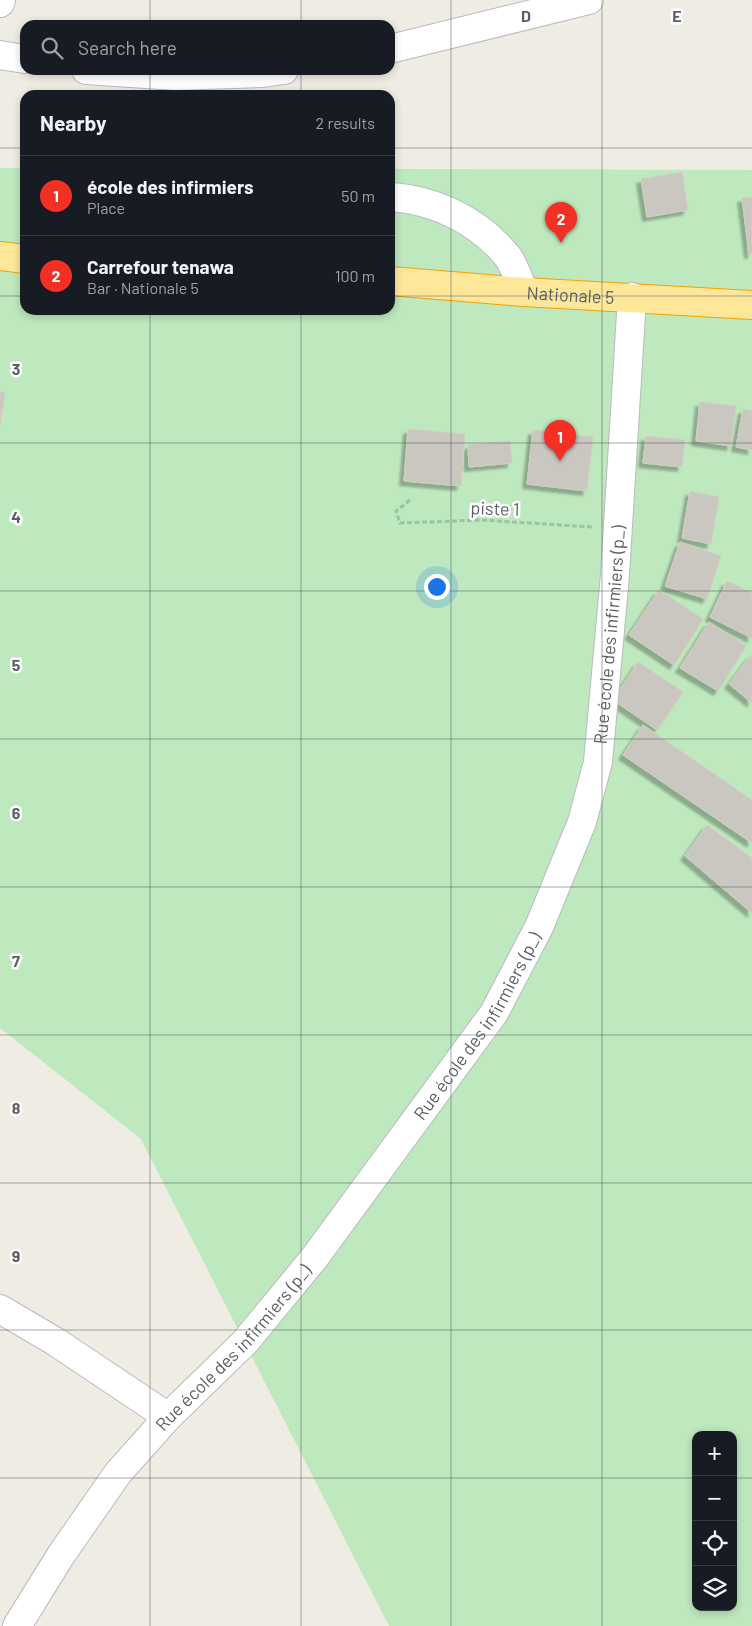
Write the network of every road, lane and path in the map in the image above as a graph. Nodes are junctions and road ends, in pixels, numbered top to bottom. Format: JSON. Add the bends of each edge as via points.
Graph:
{"nodes":[{"id":1,"x":589,"y":0,"type":"edge"},
{"id":2,"x":395,"y":48,"type":"edge"},
{"id":3,"x":0,"y":55,"type":"edge"},
{"id":4,"x":20,"y":58,"type":"edge"},
{"id":5,"x":161,"y":75,"type":"edge"},
{"id":6,"x":270,"y":79,"type":"edge"},
{"id":7,"x":395,"y":197,"type":"edge"},
{"id":8,"x":0,"y":256,"type":"edge"},
{"id":9,"x":20,"y":258,"type":"edge"},
{"id":10,"x":395,"y":281,"type":"edge"},
{"id":11,"x":524,"y":292,"type":"junction"},
{"id":12,"x":632,"y":297,"type":"junction"},
{"id":13,"x":752,"y":304,"type":"edge"},
{"id":14,"x":410,"y":500,"type":"dead end"},
{"id":15,"x":618,"y":529,"type":"junction"},
{"id":16,"x":0,"y":1309,"type":"edge"},
{"id":17,"x":168,"y":1417,"type":"junction"},
{"id":18,"x":17,"y":1626,"type":"edge"}],
"edges":[{"from":1,"to":2,"type":"street"},
{"from":3,"to":4,"type":"street"},
{"from":5,"to":6,"type":"street"},
{"from":7,"to":11,"type":"street","via":[[449,210],[485,234],[509,258]]},
{"from":8,"to":9,"type":"highway"},
{"from":10,"to":11,"type":"highway","name":"Nationale 5"},
{"from":11,"to":12,"type":"highway","name":"Nationale 5"},
{"from":12,"to":13,"type":"highway","name":"Nationale 5"},
{"from":12,"to":15,"type":"street","name":"Rue école des infirmiers (p_)"},
{"from":14,"to":15,"type":"path","name":"piste 1","via":[[396,511],[400,523],[481,520]]},
{"from":15,"to":17,"type":"street","name":"Rue école des infirmiers (p_)","via":[[598,762],[584,815],[539,927],[494,1013],[315,1257],[245,1342]]},
{"from":16,"to":17,"type":"street","via":[[56,1342]]},
{"from":17,"to":18,"type":"street","name":"Rue école des infirmiers (p_)","via":[[118,1473],[60,1555]]}]}
